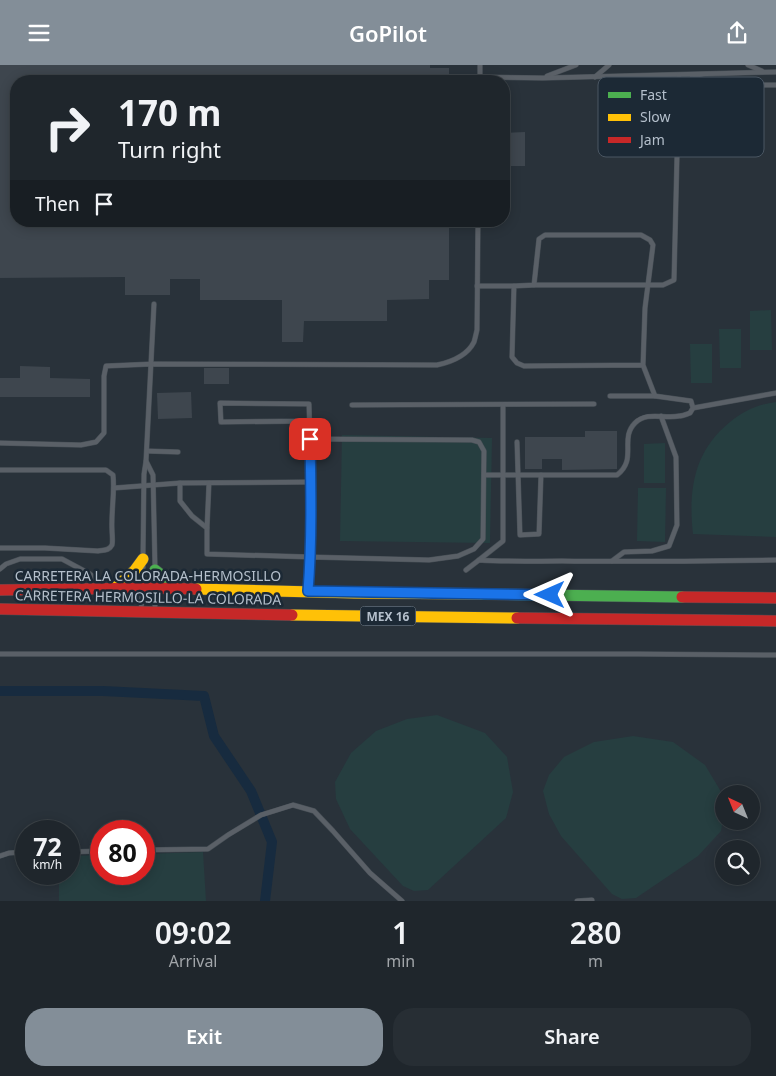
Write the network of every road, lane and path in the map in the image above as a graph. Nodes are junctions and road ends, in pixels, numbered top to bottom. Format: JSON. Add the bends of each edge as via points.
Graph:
{"nodes":[{"id":1,"x":576,"y":65,"type":"edge"},
{"id":2,"x":609,"y":65,"type":"edge"},
{"id":3,"x":748,"y":65,"type":"edge"},
{"id":4,"x":765,"y":72,"type":"junction"},
{"id":5,"x":776,"y":72,"type":"edge"},
{"id":6,"x":678,"y":75,"type":"joint"},
{"id":7,"x":688,"y":75,"type":"junction"},
{"id":8,"x":595,"y":77,"type":"junction"},
{"id":9,"x":695,"y":77,"type":"edge"},
{"id":10,"x":543,"y":78,"type":"junction"},
{"id":11,"x":510,"y":79,"type":"edge"},
{"id":12,"x":676,"y":157,"type":"edge"},
{"id":13,"x":478,"y":227,"type":"edge"},
{"id":14,"x":534,"y":285,"type":"junction"},
{"id":15,"x":647,"y":285,"type":"junction"},
{"id":16,"x":477,"y":286,"type":"junction"},
{"id":17,"x":514,"y":286,"type":"junction"},
{"id":18,"x":154,"y":304,"type":"dead end"},
{"id":19,"x":152,"y":364,"type":"junction"},
{"id":20,"x":643,"y":365,"type":"junction"},
{"id":21,"x":776,"y":393,"type":"edge"},
{"id":22,"x":610,"y":396,"type":"dead end"},
{"id":23,"x":655,"y":397,"type":"junction"},
{"id":24,"x":594,"y":404,"type":"dead end"},
{"id":25,"x":352,"y":405,"type":"dead end"},
{"id":26,"x":503,"y":405,"type":"junction"},
{"id":27,"x":693,"y":408,"type":"junction"},
{"id":28,"x":660,"y":416,"type":"junction"},
{"id":29,"x":309,"y":421,"type":"junction"},
{"id":30,"x":310,"y":439,"type":"junction"},
{"id":31,"x":517,"y":442,"type":"dead end"},
{"id":32,"x":0,"y":443,"type":"edge"},
{"id":33,"x":147,"y":451,"type":"junction"},
{"id":34,"x":178,"y":452,"type":"dead end"},
{"id":35,"x":146,"y":461,"type":"junction"},
{"id":36,"x":0,"y":470,"type":"edge"},
{"id":37,"x":484,"y":475,"type":"junction"},
{"id":38,"x":504,"y":475,"type":"junction"},
{"id":39,"x":519,"y":475,"type":"junction"},
{"id":40,"x":541,"y":475,"type":"junction"},
{"id":41,"x":311,"y":482,"type":"junction"},
{"id":42,"x":180,"y":483,"type":"junction"},
{"id":43,"x":209,"y":483,"type":"junction"},
{"id":44,"x":154,"y":485,"type":"junction"},
{"id":45,"x":144,"y":486,"type":"junction"},
{"id":46,"x":114,"y":488,"type":"junction"},
{"id":47,"x":207,"y":528,"type":"junction"},
{"id":48,"x":0,"y":548,"type":"edge"},
{"id":49,"x":310,"y":557,"type":"junction"},
{"id":50,"x":143,"y":559,"type":"junction"},
{"id":51,"x":479,"y":560,"type":"junction"},
{"id":52,"x":776,"y":560,"type":"edge"},
{"id":53,"x":611,"y":562,"type":"junction"},
{"id":54,"x":0,"y":569,"type":"edge"},
{"id":55,"x":155,"y":570,"type":"junction"},
{"id":56,"x":466,"y":571,"type":"dead end"},
{"id":57,"x":111,"y":588,"type":"junction"},
{"id":58,"x":143,"y":588,"type":"junction"},
{"id":59,"x":156,"y":588,"type":"junction"},
{"id":60,"x":178,"y":589,"type":"junction"},
{"id":61,"x":0,"y":590,"type":"edge"},
{"id":62,"x":308,"y":591,"type":"junction"},
{"id":63,"x":776,"y":597,"type":"edge"},
{"id":64,"x":0,"y":609,"type":"edge"},
{"id":65,"x":141,"y":612,"type":"junction"},
{"id":66,"x":155,"y":613,"type":"junction"},
{"id":67,"x":776,"y":621,"type":"edge"},
{"id":68,"x":0,"y":654,"type":"edge"},
{"id":69,"x":776,"y":655,"type":"edge"},
{"id":70,"x":155,"y":850,"type":"edge"},
{"id":71,"x":15,"y":853,"type":"edge"},
{"id":72,"x":0,"y":856,"type":"edge"},
{"id":73,"x":402,"y":901,"type":"edge"},
{"id":74,"x":577,"y":901,"type":"edge"},
{"id":75,"x":592,"y":901,"type":"edge"}],
"edges":[{"from":1,"to":10,"type":"lane"},
{"from":2,"to":8,"type":"lane"},
{"from":3,"to":4,"type":"lane"},
{"from":4,"to":5,"type":"lane"},
{"from":4,"to":7,"type":"lane"},
{"from":6,"to":7,"type":"lane"},
{"from":6,"to":8,"type":"lane"},
{"from":7,"to":9,"type":"lane"},
{"from":8,"to":10,"type":"lane"},
{"from":10,"to":11,"type":"lane"},
{"from":12,"to":15,"type":"lane","via":[[674,280],[663,285]]},
{"from":13,"to":16,"type":"lane"},
{"from":14,"to":15,"type":"lane"},
{"from":14,"to":15,"type":"lane","via":[[539,239],[545,235],[640,235],[650,239],[653,245]]},
{"from":14,"to":17,"type":"lane"},
{"from":15,"to":20,"type":"lane"},
{"from":16,"to":17,"type":"lane"},
{"from":16,"to":19,"type":"lane","via":[[477,330],[473,343],[468,351],[447,363]]},
{"from":17,"to":20,"type":"lane","via":[[512,357],[517,363],[524,366]]},
{"from":18,"to":19,"type":"lane"},
{"from":19,"to":32,"type":"lane","via":[[106,367],[104,433],[96,443]]},
{"from":19,"to":33,"type":"lane"},
{"from":20,"to":23,"type":"lane"},
{"from":21,"to":27,"type":"lane"},
{"from":22,"to":23,"type":"lane"},
{"from":23,"to":27,"type":"lane","via":[[691,401]]},
{"from":24,"to":26,"type":"lane"},
{"from":25,"to":26,"type":"lane"},
{"from":26,"to":38,"type":"lane"},
{"from":27,"to":28,"type":"lane","via":[[690,413],[679,417]]},
{"from":28,"to":40,"type":"lane","via":[[647,416],[631,427],[628,432],[628,459],[617,475]]},
{"from":28,"to":53,"type":"lane","via":[[676,457],[677,525],[669,546],[652,551],[624,552]]},
{"from":29,"to":29,"type":"lane","via":[[309,404],[220,403],[221,422]]},
{"from":29,"to":30,"type":"lane"},
{"from":30,"to":37,"type":"lane","via":[[472,440],[479,442],[484,451]]},
{"from":30,"to":41,"type":"lane"},
{"from":31,"to":39,"type":"lane"},
{"from":33,"to":34,"type":"lane"},
{"from":33,"to":35,"type":"lane"},
{"from":35,"to":44,"type":"lane","via":[[154,475]]},
{"from":35,"to":45,"type":"lane"},
{"from":36,"to":46,"type":"lane","via":[[106,470],[113,475]]},
{"from":37,"to":38,"type":"lane"},
{"from":37,"to":49,"type":"lane","via":[[484,539],[474,549],[458,556],[429,560]]},
{"from":38,"to":39,"type":"lane"},
{"from":38,"to":51,"type":"lane","via":[[503,541]]},
{"from":39,"to":40,"type":"lane"},
{"from":39,"to":40,"type":"lane","via":[[520,535],[539,534]]},
{"from":41,"to":43,"type":"lane"},
{"from":41,"to":49,"type":"lane"},
{"from":42,"to":43,"type":"lane"},
{"from":42,"to":44,"type":"lane"},
{"from":42,"to":47,"type":"lane","via":[[180,501]]},
{"from":43,"to":47,"type":"lane"},
{"from":44,"to":45,"type":"lane"},
{"from":44,"to":55,"type":"lane"},
{"from":45,"to":46,"type":"lane"},
{"from":45,"to":50,"type":"lane"},
{"from":46,"to":48,"type":"lane","via":[[112,544],[109,548],[98,551]]},
{"from":47,"to":49,"type":"lane","via":[[207,554]]},
{"from":49,"to":62,"type":"lane"},
{"from":50,"to":57,"type":"highway","via":[[135,570]]},
{"from":50,"to":58,"type":"lane"},
{"from":51,"to":53,"type":"lane"},
{"from":51,"to":56,"type":"lane"},
{"from":52,"to":53,"type":"lane"},
{"from":54,"to":57,"type":"lane","via":[[20,559],[62,559]]},
{"from":55,"to":59,"type":"lane"},
{"from":55,"to":60,"type":"highway"},
{"from":57,"to":58,"type":"highway","name":"CARRETERA LA COLORADA-HERMOSILLO","number":"MEX 16"},
{"from":57,"to":61,"type":"highway","name":"CARRETERA LA COLORADA-HERMOSILLO","number":"MEX 16"},
{"from":58,"to":59,"type":"highway","name":"CARRETERA LA COLORADA-HERMOSILLO","number":"MEX 16"},
{"from":58,"to":65,"type":"lane"},
{"from":59,"to":60,"type":"highway","name":"CARRETERA LA COLORADA-HERMOSILLO","number":"MEX 16"},
{"from":59,"to":66,"type":"lane"},
{"from":60,"to":62,"type":"highway","name":"CARRETERA LA COLORADA-HERMOSILLO","number":"MEX 16"},
{"from":62,"to":63,"type":"highway","name":"CARRETERA LA COLORADA-HERMOSILLO","number":"MEX 16"},
{"from":64,"to":65,"type":"highway","name":"CARRETERA HERMOSILLO-LA COLORADA","number":"MEX 16"},
{"from":65,"to":66,"type":"highway","name":"CARRETERA HERMOSILLO-LA COLORADA","number":"MEX 16"},
{"from":66,"to":67,"type":"highway","name":"CARRETERA HERMOSILLO-LA COLORADA","number":"MEX 16"},
{"from":68,"to":69,"type":"lane"},
{"from":70,"to":73,"type":"lane","via":[[208,849],[261,815],[293,805],[314,811],[370,873]]},
{"from":71,"to":72,"type":"lane"},
{"from":74,"to":75,"type":"lane"}]}
